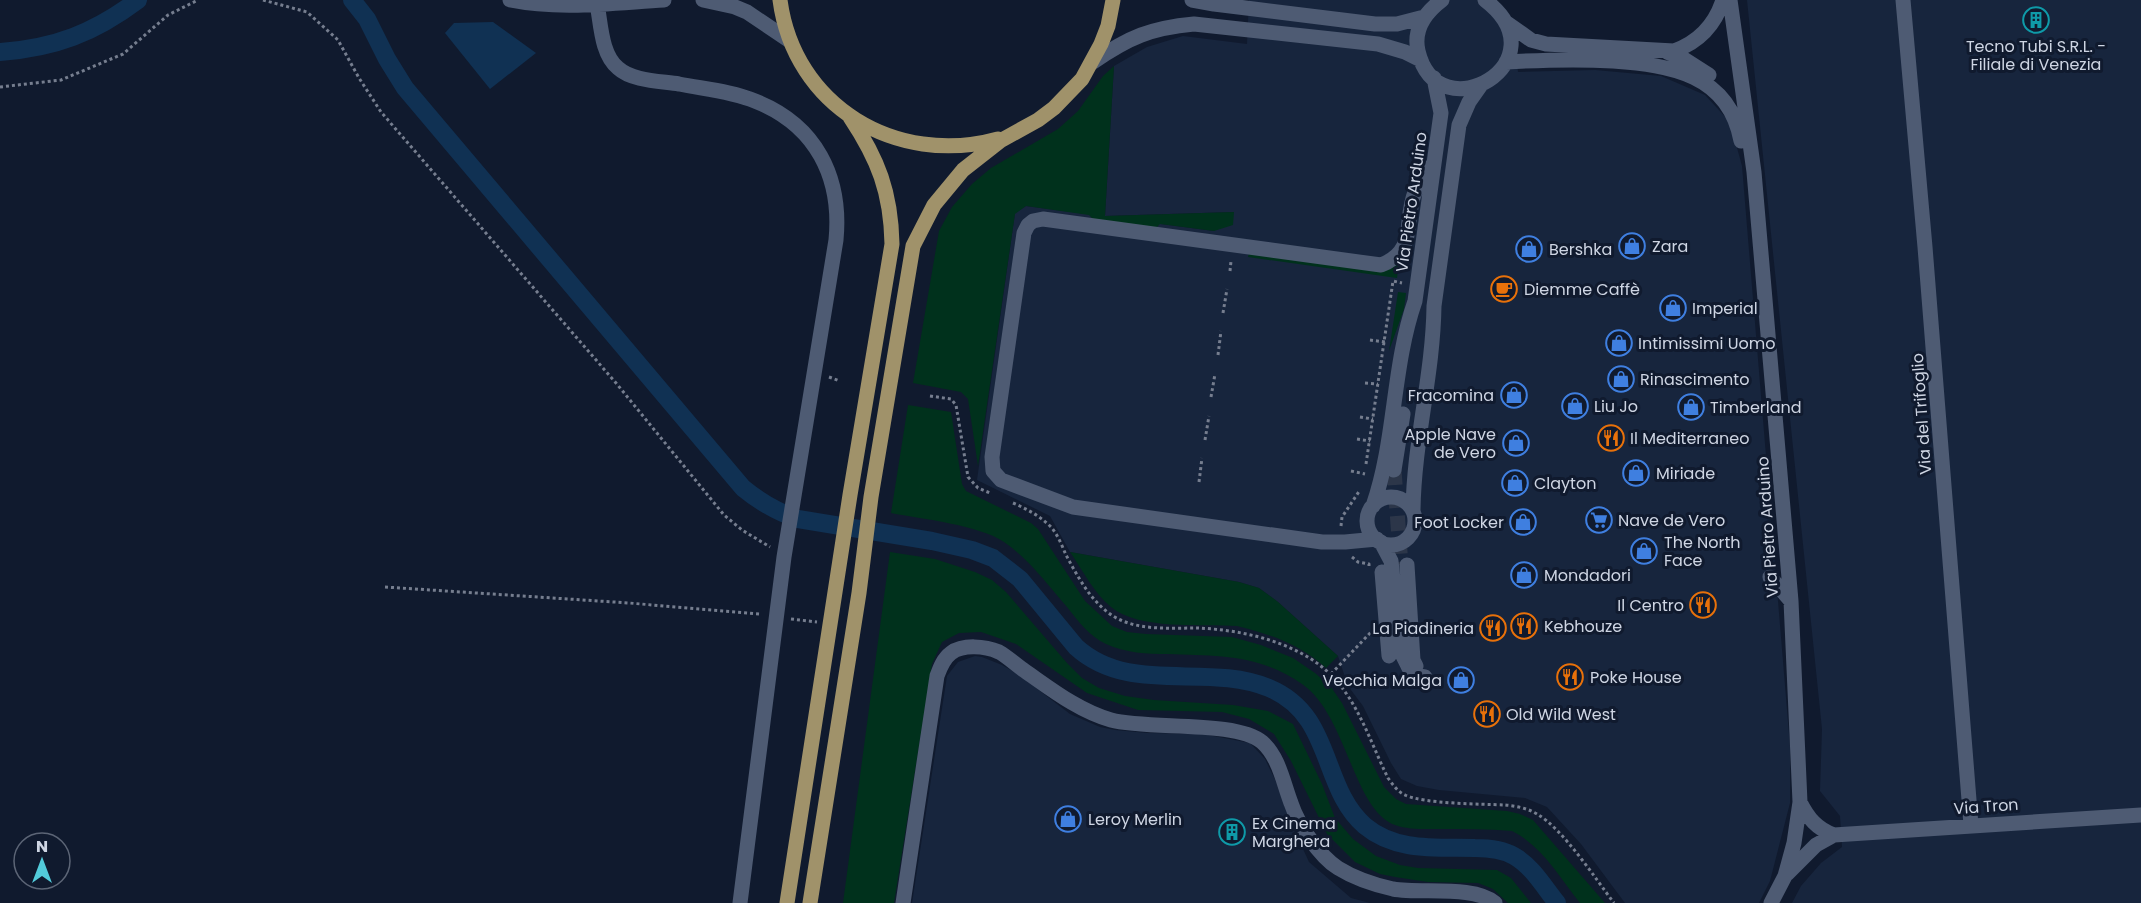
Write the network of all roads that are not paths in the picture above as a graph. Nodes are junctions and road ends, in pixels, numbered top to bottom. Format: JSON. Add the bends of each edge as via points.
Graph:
{"nodes":[{"id":1,"x":514,"y":0,"type":"edge"},
{"id":2,"x":664,"y":0,"type":"edge"},
{"id":3,"x":703,"y":0,"type":"edge"},
{"id":4,"x":780,"y":0,"type":"edge"},
{"id":5,"x":1113,"y":0,"type":"edge"},
{"id":6,"x":1192,"y":0,"type":"edge"},
{"id":7,"x":1442,"y":0,"type":"edge"},
{"id":8,"x":1485,"y":0,"type":"edge"},
{"id":9,"x":1723,"y":0,"type":"edge"},
{"id":10,"x":1730,"y":0,"type":"edge"},
{"id":11,"x":1903,"y":0,"type":"edge"},
{"id":12,"x":597,"y":4,"type":"junction"},
{"id":13,"x":1424,"y":17,"type":"junction"},
{"id":14,"x":1507,"y":23,"type":"junction"},
{"id":15,"x":790,"y":41,"type":"junction"},
{"id":16,"x":1664,"y":51,"type":"junction"},
{"id":17,"x":1421,"y":60,"type":"junction"},
{"id":18,"x":1093,"y":62,"type":"junction"},
{"id":19,"x":1506,"y":62,"type":"junction"},
{"id":20,"x":1434,"y":78,"type":"junction"},
{"id":21,"x":1481,"y":85,"type":"junction"},
{"id":22,"x":1746,"y":110,"type":"junction"},
{"id":23,"x":850,"y":117,"type":"junction"},
{"id":24,"x":1020,"y":130,"type":"junction"},
{"id":25,"x":1434,"y":163,"type":"junction"},
{"id":26,"x":1754,"y":172,"type":"junction"},
{"id":27,"x":1415,"y":301,"type":"junction"},
{"id":28,"x":1434,"y":306,"type":"junction"},
{"id":29,"x":1373,"y":506,"type":"junction"},
{"id":30,"x":1413,"y":510,"type":"junction"},
{"id":31,"x":1367,"y":526,"type":"junction"},
{"id":32,"x":1347,"y":542,"type":"junction"},
{"id":33,"x":1382,"y":545,"type":"junction"},
{"id":34,"x":1770,"y":577,"type":"dead end"},
{"id":35,"x":1791,"y":601,"type":"junction"},
{"id":36,"x":1389,"y":656,"type":"dead end"},
{"id":37,"x":1408,"y":666,"type":"junction"},
{"id":38,"x":1800,"y":802,"type":"junction"},
{"id":39,"x":2141,"y":815,"type":"edge"},
{"id":40,"x":1971,"y":825,"type":"junction"},
{"id":41,"x":1835,"y":835,"type":"junction"},
{"id":42,"x":1785,"y":876,"type":"junction"},
{"id":43,"x":740,"y":903,"type":"edge"},
{"id":44,"x":787,"y":903,"type":"edge"},
{"id":45,"x":810,"y":903,"type":"edge"},
{"id":46,"x":903,"y":903,"type":"edge"},
{"id":47,"x":1495,"y":903,"type":"edge"},
{"id":48,"x":1771,"y":903,"type":"edge"}],
"edges":[{"from":1,"to":12,"type":"street"},
{"from":2,"to":12,"type":"street"},
{"from":3,"to":15,"type":"street","via":[[747,12]]},
{"from":4,"to":15,"type":"main road"},
{"from":5,"to":18,"type":"main road","via":[[1108,26]]},
{"from":6,"to":13,"type":"street","via":[[1375,24],[1397,24]]},
{"from":7,"to":13,"type":"street"},
{"from":8,"to":14,"type":"street","via":[[1498,9]]},
{"from":9,"to":16,"type":"street","via":[[1711,27],[1693,42]]},
{"from":10,"to":22,"type":"street","name":"Via Pietro Arduino"},
{"from":11,"to":40,"type":"street","name":"Via del Trifoglio"},
{"from":12,"to":43,"type":"street","via":[[608,56],[618,69],[634,76],[743,96],[766,106],[806,136],[832,179],[838,221],[836,240],[784,554]]},
{"from":13,"to":17,"type":"street","via":[[1417,45]]},
{"from":14,"to":16,"type":"street","via":[[1531,40],[1546,44]]},
{"from":14,"to":19,"type":"street","via":[[1510,49]]},
{"from":15,"to":23,"type":"main road","via":[[821,91]]},
{"from":16,"to":22,"type":"street","via":[[1707,73]]},
{"from":17,"to":18,"type":"street","via":[[1378,44],[1194,24],[1137,35]]},
{"from":17,"to":20,"type":"street"},
{"from":18,"to":24,"type":"main road","via":[[1061,101]]},
{"from":19,"to":21,"type":"street","via":[[1491,80]]},
{"from":19,"to":26,"type":"street","via":[[1568,58],[1641,63],[1698,78],[1731,110]]},
{"from":20,"to":21,"type":"street","via":[[1456,88]]},
{"from":20,"to":25,"type":"street","name":"Via Pietro Arduino","via":[[1441,113]]},
{"from":21,"to":28,"type":"street","via":[[1459,125]]},
{"from":22,"to":26,"type":"street","name":"Via Pietro Arduino"},
{"from":23,"to":24,"type":"main road","via":[[895,139],[946,147],[971,145]]},
{"from":23,"to":44,"type":"main road","via":[[884,181],[892,244]]},
{"from":24,"to":45,"type":"main road","via":[[981,154],[948,187],[914,246],[871,497]]},
{"from":25,"to":27,"type":"street","name":"Via Pietro Arduino"},
{"from":25,"to":32,"type":"street","via":[[1415,192],[1406,244],[1392,261],[1381,265],[1043,219],[1033,221],[1025,229],[992,457],[993,471],[1001,480],[1073,507],[1322,542]]},
{"from":26,"to":35,"type":"street","name":"Via Pietro Arduino"},
{"from":27,"to":28,"type":"street","via":[[1400,471],[1424,332]]},
{"from":27,"to":29,"type":"street","name":"Via Pietro Arduino","via":[[1406,326],[1380,485]]},
{"from":28,"to":30,"type":"street","via":[[1414,466]]},
{"from":29,"to":30,"type":"street","via":[[1386,497],[1394,497]]},
{"from":29,"to":31,"type":"street"},
{"from":30,"to":33,"type":"street","via":[[1411,534],[1405,540]]},
{"from":31,"to":32,"type":"street"},
{"from":31,"to":33,"type":"street"},
{"from":32,"to":33,"type":"street"},
{"from":33,"to":36,"type":"street"},
{"from":33,"to":37,"type":"street","via":[[1391,561],[1401,652]]},
{"from":34,"to":35,"type":"street"},
{"from":35,"to":38,"type":"street","name":"Via Pietro Arduino"},
{"from":37,"to":37,"type":"street","via":[[1404,565],[1413,660],[1426,673],[1413,675]]},
{"from":38,"to":41,"type":"street","via":[[1818,827]]},
{"from":38,"to":42,"type":"street","name":"Via Pietro Arduino"},
{"from":39,"to":40,"type":"street","name":"Via Tron"},
{"from":40,"to":41,"type":"street","name":"Via Tron"},
{"from":41,"to":42,"type":"street","name":"Via Tron","via":[[1816,845]]},
{"from":42,"to":48,"type":"street","name":"Via Pietro Arduino"},
{"from":46,"to":47,"type":"street","via":[[937,676],[942,662],[952,652],[974,646],[998,652],[1082,709],[1110,720],[1141,726],[1242,732],[1262,742],[1278,765],[1292,806],[1312,842],[1337,868],[1366,882],[1395,889],[1487,896]]}]}
